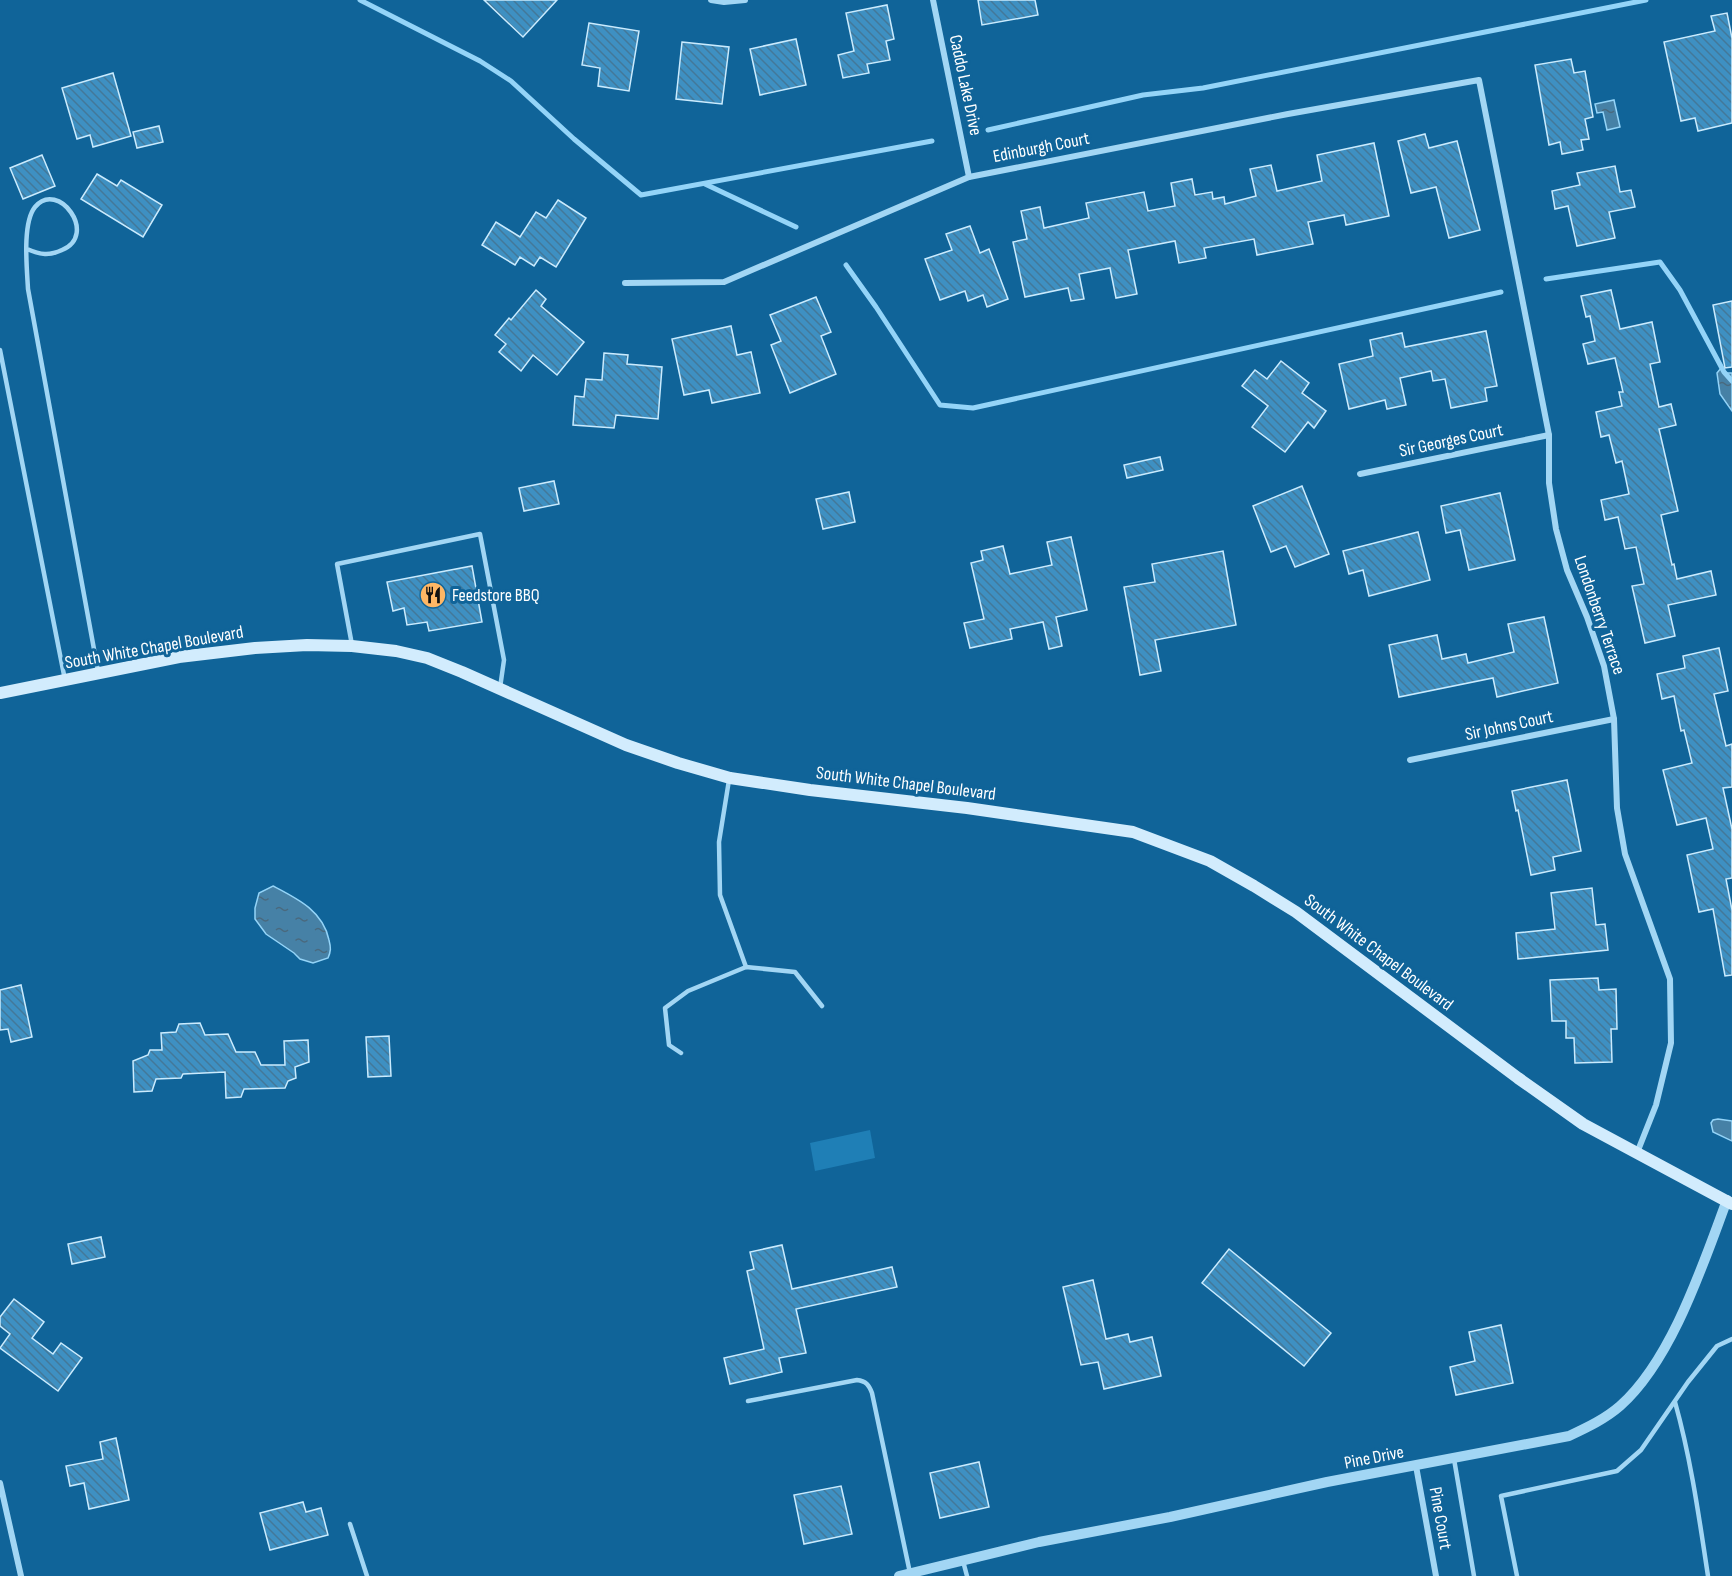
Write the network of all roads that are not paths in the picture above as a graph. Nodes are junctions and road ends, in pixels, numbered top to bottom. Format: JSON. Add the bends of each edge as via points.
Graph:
{"nodes":[{"id":1,"x":711,"y":0,"type":"edge"},
{"id":2,"x":745,"y":0,"type":"edge"},
{"id":3,"x":933,"y":0,"type":"edge"},
{"id":4,"x":1479,"y":80,"type":"joint"},
{"id":5,"x":969,"y":177,"type":"junction"},
{"id":6,"x":27,"y":249,"type":"junction"},
{"id":7,"x":625,"y":283,"type":"dead end"},
{"id":8,"x":0,"y":350,"type":"edge"},
{"id":9,"x":1549,"y":435,"type":"junction"},
{"id":10,"x":1360,"y":474,"type":"dead end"},
{"id":11,"x":352,"y":646,"type":"junction"},
{"id":12,"x":98,"y":674,"type":"junction"},
{"id":13,"x":65,"y":680,"type":"junction"},
{"id":14,"x":500,"y":688,"type":"junction"},
{"id":15,"x":0,"y":693,"type":"edge"},
{"id":16,"x":1614,"y":719,"type":"junction"},
{"id":17,"x":1410,"y":760,"type":"dead end"},
{"id":18,"x":730,"y":778,"type":"junction"},
{"id":19,"x":746,"y":967,"type":"junction"},
{"id":20,"x":822,"y":1006,"type":"dead end"},
{"id":21,"x":681,"y":1053,"type":"dead end"},
{"id":22,"x":1636,"y":1153,"type":"junction"},
{"id":23,"x":1730,"y":1201,"type":"edge"},
{"id":24,"x":1732,"y":1339,"type":"edge"},
{"id":25,"x":748,"y":1401,"type":"dead end"},
{"id":26,"x":1674,"y":1401,"type":"junction"},
{"id":27,"x":1454,"y":1459,"type":"junction"},
{"id":28,"x":1416,"y":1466,"type":"junction"},
{"id":29,"x":0,"y":1483,"type":"edge"},
{"id":30,"x":350,"y":1524,"type":"dead end"},
{"id":31,"x":963,"y":1560,"type":"junction"},
{"id":32,"x":904,"y":1575,"type":"edge"},
{"id":33,"x":21,"y":1576,"type":"edge"},
{"id":34,"x":367,"y":1576,"type":"edge"},
{"id":35,"x":967,"y":1576,"type":"edge"},
{"id":36,"x":1436,"y":1576,"type":"edge"},
{"id":37,"x":1474,"y":1576,"type":"edge"},
{"id":38,"x":1517,"y":1576,"type":"edge"},
{"id":39,"x":1708,"y":1576,"type":"edge"}],
"edges":[{"from":1,"to":2,"type":"street"},
{"from":3,"to":5,"type":"street","name":"Caddo Lake Drive"},
{"from":4,"to":5,"type":"street","name":"Edinburgh Court"},
{"from":4,"to":9,"type":"street","name":"Londonberry Terrace"},
{"from":5,"to":7,"type":"street","name":"Edinburgh Court","via":[[724,282]]},
{"from":6,"to":6,"type":"lane","via":[[52,255],[68,248],[77,224],[72,212],[55,200],[35,207],[28,225]]},
{"from":6,"to":12,"type":"lane","via":[[28,289]]},
{"from":8,"to":13,"type":"lane"},
{"from":9,"to":10,"type":"street","name":"Sir Georges Court"},
{"from":9,"to":16,"type":"street","name":"Londonberry Terrace","via":[[1549,483],[1556,529],[1567,570],[1604,666]]},
{"from":11,"to":12,"type":"main road","name":"South White Chapel Boulevard","via":[[255,648],[179,657]]},
{"from":11,"to":14,"type":"main road","name":"South White Chapel Boulevard","via":[[427,658]]},
{"from":11,"to":14,"type":"lane","via":[[338,564],[480,534],[504,660]]},
{"from":12,"to":13,"type":"main road","name":"South White Chapel Boulevard"},
{"from":13,"to":15,"type":"main road","name":"South White Chapel Boulevard"},
{"from":14,"to":18,"type":"main road","name":"South White Chapel Boulevard","via":[[626,745]]},
{"from":16,"to":17,"type":"street","name":"Sir Johns Court"},
{"from":16,"to":22,"type":"street","name":"Londonberry Terrace","via":[[1617,808],[1625,854],[1670,979],[1671,1043],[1656,1105]]},
{"from":18,"to":19,"type":"lane","via":[[719,842],[720,895]]},
{"from":18,"to":22,"type":"main road","name":"South White Chapel Boulevard","via":[[1133,832],[1210,861],[1296,912],[1518,1078],[1583,1124]]},
{"from":19,"to":20,"type":"lane","via":[[795,972]]},
{"from":19,"to":21,"type":"lane","via":[[688,991],[665,1008],[669,1045]]},
{"from":22,"to":23,"type":"main road","name":"South White Chapel Boulevard"},
{"from":23,"to":27,"type":"street","name":"Pine Drive","via":[[1658,1360],[1620,1406],[1596,1424],[1569,1436]]},
{"from":24,"to":26,"type":"lane","via":[[1717,1346]]},
{"from":25,"to":32,"type":"lane","via":[[858,1380],[868,1384]]},
{"from":26,"to":38,"type":"lane","via":[[1641,1450],[1617,1471],[1501,1496]]},
{"from":26,"to":39,"type":"lane","via":[[1695,1490]]},
{"from":27,"to":28,"type":"street","name":"Pine Drive"},
{"from":27,"to":37,"type":"lane"},
{"from":28,"to":31,"type":"street","name":"Pine Drive"},
{"from":28,"to":36,"type":"street","name":"Pine Court"},
{"from":29,"to":33,"type":"street"},
{"from":30,"to":34,"type":"lane"},
{"from":31,"to":32,"type":"street","name":"Pine Drive"},
{"from":31,"to":35,"type":"lane"}]}
